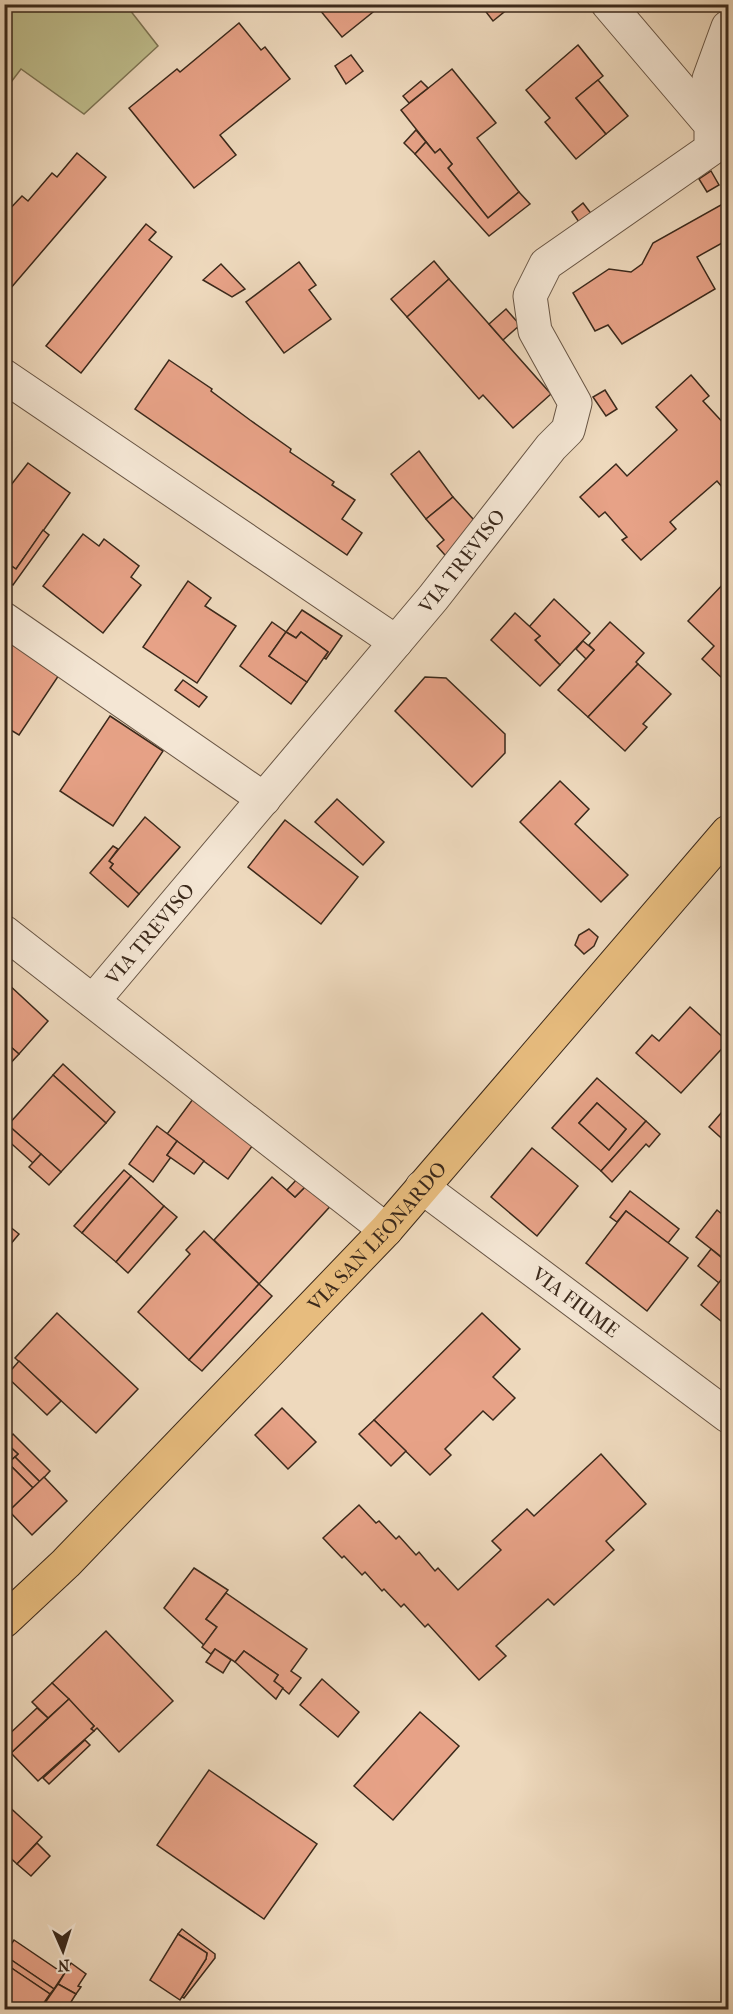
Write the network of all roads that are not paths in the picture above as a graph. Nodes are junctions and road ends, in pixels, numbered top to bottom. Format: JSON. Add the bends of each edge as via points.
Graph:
{"nodes":[{"id":1,"x":608,"y":4,"type":"edge"},
{"id":2,"x":729,"y":27,"type":"edge"},
{"id":3,"x":711,"y":125,"type":"junction"},
{"id":4,"x":4,"y":376,"type":"edge"},
{"id":5,"x":4,"y":619,"type":"edge"},
{"id":6,"x":396,"y":642,"type":"junction"},
{"id":7,"x":264,"y":799,"type":"junction"},
{"id":8,"x":729,"y":832,"type":"edge"},
{"id":9,"x":4,"y":932,"type":"edge"},
{"id":10,"x":93,"y":1001,"type":"junction"},
{"id":11,"x":422,"y":1187,"type":"junction"},
{"id":12,"x":386,"y":1230,"type":"junction"},
{"id":13,"x":729,"y":1416,"type":"edge"},
{"id":14,"x":4,"y":1621,"type":"edge"}],
"edges":[{"from":1,"to":3,"type":"street"},
{"from":2,"to":3,"type":"street","name":"VIA TREVISO","via":[[709,79]]},
{"from":3,"to":6,"type":"street","name":"VIA TREVISO","via":[[711,148],[546,264],[530,296],[535,331],[575,403],[568,430]]},
{"from":4,"to":6,"type":"street"},
{"from":5,"to":7,"type":"street"},
{"from":6,"to":7,"type":"street","name":"VIA TREVISO"},
{"from":7,"to":10,"type":"street","name":"VIA TREVISO"},
{"from":8,"to":11,"type":"main road","name":"VIA SAN LEONARDO"},
{"from":9,"to":10,"type":"street","name":"VIA TREVISO"},
{"from":10,"to":12,"type":"street","name":"VIA TREVISO"},
{"from":11,"to":12,"type":"main road","name":"VIA SAN LEONARDO"},
{"from":11,"to":13,"type":"street","name":"VIA FIUME"},
{"from":12,"to":14,"type":"main road","name":"VIA SAN LEONARDO","via":[[66,1563]]}]}
